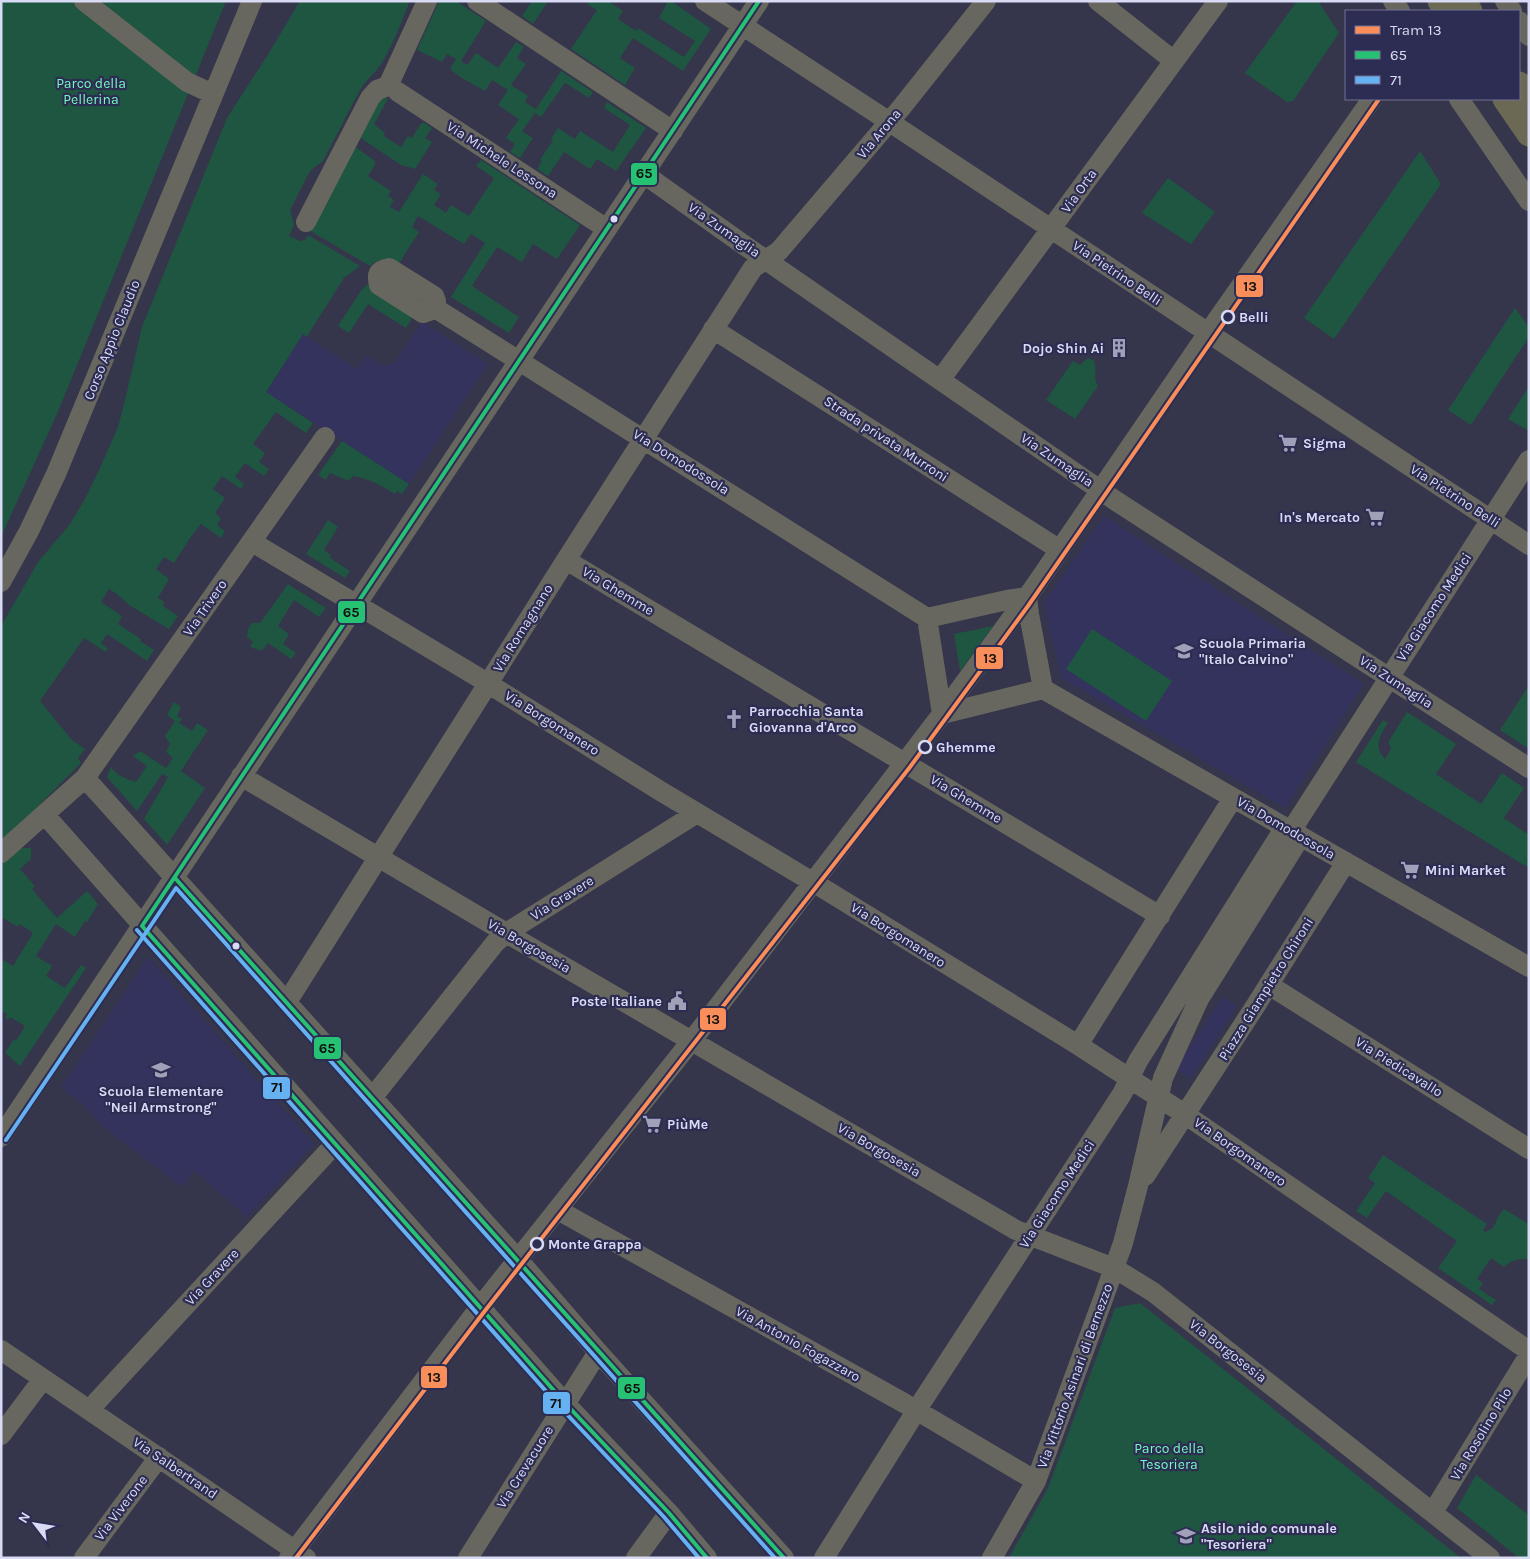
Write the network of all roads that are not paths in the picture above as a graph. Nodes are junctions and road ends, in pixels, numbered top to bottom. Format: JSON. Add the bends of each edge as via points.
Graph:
{"nodes":[{"id":1,"x":84,"y":1,"type":"edge"},
{"id":2,"x":252,"y":1,"type":"edge"},
{"id":3,"x":427,"y":1,"type":"edge"},
{"id":4,"x":477,"y":1,"type":"edge"},
{"id":5,"x":705,"y":1,"type":"edge"},
{"id":6,"x":760,"y":1,"type":"edge"},
{"id":7,"x":986,"y":1,"type":"edge"},
{"id":8,"x":1098,"y":1,"type":"edge"},
{"id":9,"x":1218,"y":1,"type":"edge"},
{"id":10,"x":1446,"y":5,"type":"edge"},
{"id":11,"x":1466,"y":10,"type":"edge"},
{"id":12,"x":1520,"y":22,"type":"edge"},
{"id":13,"x":743,"y":26,"type":"junction"},
{"id":14,"x":1529,"y":36,"type":"edge"},
{"id":15,"x":1174,"y":61,"type":"junction"},
{"id":16,"x":1520,"y":86,"type":"edge"},
{"id":17,"x":398,"y":92,"type":"dead end"},
{"id":18,"x":213,"y":94,"type":"junction"},
{"id":19,"x":1371,"y":100,"type":"edge"},
{"id":20,"x":1460,"y":100,"type":"edge"},
{"id":21,"x":1506,"y":100,"type":"edge"},
{"id":22,"x":1529,"y":100,"type":"edge"},
{"id":23,"x":890,"y":122,"type":"junction"},
{"id":24,"x":673,"y":131,"type":"junction"},
{"id":25,"x":1529,"y":134,"type":"edge"},
{"id":26,"x":644,"y":174,"type":"junction"},
{"id":27,"x":1529,"y":201,"type":"edge"},
{"id":28,"x":306,"y":222,"type":"dead end"},
{"id":29,"x":607,"y":229,"type":"junction"},
{"id":30,"x":1051,"y":229,"type":"junction"},
{"id":31,"x":765,"y":260,"type":"junction"},
{"id":32,"x":435,"y":308,"type":"dead end"},
{"id":33,"x":713,"y":329,"type":"junction"},
{"id":34,"x":1208,"y":334,"type":"junction"},
{"id":35,"x":520,"y":360,"type":"junction"},
{"id":36,"x":940,"y":380,"type":"junction"},
{"id":37,"x":325,"y":436,"type":"dead end"},
{"id":38,"x":644,"y":438,"type":"junction"},
{"id":39,"x":1529,"y":460,"type":"edge"},
{"id":40,"x":1100,"y":490,"type":"junction"},
{"id":41,"x":1490,"y":520,"type":"junction"},
{"id":42,"x":252,"y":542,"type":"junction"},
{"id":43,"x":1529,"y":545,"type":"edge"},
{"id":44,"x":1060,"y":550,"type":"junction"},
{"id":45,"x":566,"y":560,"type":"junction"},
{"id":46,"x":1,"y":582,"type":"edge"},
{"id":47,"x":1027,"y":597,"type":"junction"},
{"id":48,"x":356,"y":604,"type":"junction"},
{"id":49,"x":927,"y":618,"type":"junction"},
{"id":50,"x":1390,"y":678,"type":"junction"},
{"id":51,"x":488,"y":683,"type":"junction"},
{"id":52,"x":1044,"y":689,"type":"junction"},
{"id":53,"x":942,"y":714,"type":"junction"},
{"id":54,"x":905,"y":764,"type":"junction"},
{"id":55,"x":1529,"y":768,"type":"edge"},
{"id":56,"x":241,"y":776,"type":"junction"},
{"id":57,"x":84,"y":778,"type":"junction"},
{"id":58,"x":1233,"y":798,"type":"junction"},
{"id":59,"x":697,"y":813,"type":"junction"},
{"id":60,"x":44,"y":815,"type":"junction"},
{"id":61,"x":1292,"y":832,"type":"junction"},
{"id":62,"x":1,"y":853,"type":"edge"},
{"id":63,"x":379,"y":856,"type":"junction"},
{"id":64,"x":1346,"y":862,"type":"junction"},
{"id":65,"x":175,"y":878,"type":"junction"},
{"id":66,"x":814,"y":883,"type":"junction"},
{"id":67,"x":1160,"y":916,"type":"junction"},
{"id":68,"x":142,"y":926,"type":"junction"},
{"id":69,"x":506,"y":933,"type":"junction"},
{"id":70,"x":1529,"y":967,"type":"edge"},
{"id":71,"x":1269,"y":986,"type":"junction"},
{"id":72,"x":287,"y":1002,"type":"junction"},
{"id":73,"x":692,"y":1040,"type":"junction"},
{"id":74,"x":1078,"y":1045,"type":"junction"},
{"id":75,"x":1130,"y":1078,"type":"junction"},
{"id":76,"x":1158,"y":1096,"type":"junction"},
{"id":77,"x":372,"y":1098,"type":"junction"},
{"id":78,"x":1186,"y":1115,"type":"junction"},
{"id":79,"x":1,"y":1137,"type":"edge"},
{"id":80,"x":335,"y":1144,"type":"junction"},
{"id":81,"x":1529,"y":1150,"type":"edge"},
{"id":82,"x":1138,"y":1186,"type":"junction"},
{"id":83,"x":558,"y":1210,"type":"junction"},
{"id":84,"x":1030,"y":1236,"type":"junction"},
{"id":85,"x":518,"y":1260,"type":"junction"},
{"id":86,"x":1114,"y":1268,"type":"junction"},
{"id":87,"x":480,"y":1308,"type":"junction"},
{"id":88,"x":1,"y":1350,"type":"edge"},
{"id":89,"x":1529,"y":1351,"type":"edge"},
{"id":90,"x":598,"y":1352,"type":"junction"},
{"id":91,"x":1529,"y":1355,"type":"edge"},
{"id":92,"x":43,"y":1378,"type":"junction"},
{"id":93,"x":565,"y":1403,"type":"junction"},
{"id":94,"x":89,"y":1410,"type":"junction"},
{"id":95,"x":917,"y":1410,"type":"junction"},
{"id":96,"x":1,"y":1435,"type":"edge"},
{"id":97,"x":160,"y":1457,"type":"junction"},
{"id":98,"x":1036,"y":1480,"type":"junction"},
{"id":99,"x":1433,"y":1512,"type":"junction"},
{"id":100,"x":669,"y":1513,"type":"junction"},
{"id":101,"x":297,"y":1555,"type":"edge"},
{"id":102,"x":84,"y":1558,"type":"edge"},
{"id":103,"x":468,"y":1558,"type":"edge"},
{"id":104,"x":636,"y":1558,"type":"edge"},
{"id":105,"x":707,"y":1558,"type":"edge"},
{"id":106,"x":784,"y":1558,"type":"edge"},
{"id":107,"x":824,"y":1558,"type":"edge"},
{"id":108,"x":992,"y":1558,"type":"edge"},
{"id":109,"x":1490,"y":1558,"type":"edge"}],
"edges":[{"from":1,"to":18,"type":"street","via":[[187,82]]},
{"from":2,"to":18,"type":"street","name":"Corso Appio Claudio"},
{"from":3,"to":28,"type":"street","via":[[388,86],[377,90],[370,98]]},
{"from":4,"to":24,"type":"street"},
{"from":5,"to":13,"type":"street","name":"Via Pietrino Belli"},
{"from":6,"to":13,"type":"street"},
{"from":7,"to":23,"type":"street","name":"Via Arona"},
{"from":8,"to":15,"type":"street"},
{"from":9,"to":15,"type":"street","name":"Via Orta"},
{"from":10,"to":11,"type":"main road"},
{"from":12,"to":14,"type":"street"},
{"from":13,"to":23,"type":"street","name":"Via Pietrino Belli"},
{"from":13,"to":24,"type":"street"},
{"from":15,"to":30,"type":"street","name":"Via Orta"},
{"from":16,"to":22,"type":"main road"},
{"from":17,"to":29,"type":"street","name":"Via Michele Lessona"},
{"from":18,"to":46,"type":"street","name":"Corso Appio Claudio","via":[[56,474],[30,531]]},
{"from":19,"to":34,"type":"street"},
{"from":20,"to":27,"type":"street"},
{"from":21,"to":25,"type":"main road"},
{"from":23,"to":30,"type":"street","name":"Via Pietrino Belli"},
{"from":23,"to":31,"type":"street","name":"Via Arona","via":[[779,251]]},
{"from":24,"to":26,"type":"street"},
{"from":26,"to":29,"type":"street"},
{"from":26,"to":31,"type":"street","name":"Via Zumaglia"},
{"from":29,"to":35,"type":"street"},
{"from":30,"to":34,"type":"street","name":"Via Pietrino Belli"},
{"from":30,"to":36,"type":"street","name":"Via Orta"},
{"from":31,"to":33,"type":"street","name":"Via Romagnano","via":[[753,268]]},
{"from":31,"to":36,"type":"street","name":"Via Zumaglia"},
{"from":32,"to":35,"type":"street","name":"Via Domodossola"},
{"from":33,"to":38,"type":"street","name":"Via Romagnano"},
{"from":33,"to":44,"type":"street","name":"Strada privata Murroni"},
{"from":34,"to":40,"type":"street"},
{"from":34,"to":41,"type":"street","name":"Via Pietrino Belli"},
{"from":35,"to":38,"type":"street","name":"Via Domodossola"},
{"from":35,"to":48,"type":"street"},
{"from":36,"to":40,"type":"street","name":"Via Zumaglia"},
{"from":37,"to":42,"type":"street","name":"Via Trivero"},
{"from":38,"to":45,"type":"street","name":"Via Romagnano"},
{"from":38,"to":49,"type":"street","name":"Via Domodossola"},
{"from":39,"to":41,"type":"street","name":"Via Giacomo Medici"},
{"from":40,"to":44,"type":"street"},
{"from":40,"to":50,"type":"street","name":"Via Zumaglia"},
{"from":41,"to":43,"type":"street","name":"Via Pietrino Belli"},
{"from":41,"to":50,"type":"street","name":"Via Giacomo Medici"},
{"from":42,"to":48,"type":"street","name":"Via Borgomanero"},
{"from":42,"to":57,"type":"street","name":"Via Trivero"},
{"from":44,"to":47,"type":"street"},
{"from":45,"to":51,"type":"street","name":"Via Romagnano"},
{"from":45,"to":54,"type":"street","name":"Via Ghemme"},
{"from":47,"to":49,"type":"street"},
{"from":47,"to":52,"type":"street"},
{"from":47,"to":53,"type":"street"},
{"from":48,"to":51,"type":"street","name":"Via Borgomanero"},
{"from":48,"to":56,"type":"street"},
{"from":49,"to":53,"type":"street"},
{"from":50,"to":55,"type":"street","name":"Via Zumaglia"},
{"from":50,"to":61,"type":"street","name":"Via Giacomo Medici"},
{"from":51,"to":59,"type":"street","name":"Via Borgomanero"},
{"from":51,"to":63,"type":"street","name":"Via Romagnano"},
{"from":52,"to":53,"type":"street"},
{"from":52,"to":58,"type":"street","name":"Via Domodossola"},
{"from":53,"to":54,"type":"street"},
{"from":54,"to":66,"type":"street"},
{"from":54,"to":67,"type":"street","name":"Via Ghemme"},
{"from":56,"to":63,"type":"street","name":"Via Borgosesia"},
{"from":56,"to":65,"type":"street"},
{"from":57,"to":60,"type":"street","name":"Via Trivero"},
{"from":57,"to":65,"type":"street"},
{"from":58,"to":61,"type":"street","name":"Via Domodossola"},
{"from":58,"to":67,"type":"street"},
{"from":59,"to":66,"type":"street","name":"Via Borgomanero"},
{"from":59,"to":69,"type":"street","name":"Via Gravere"},
{"from":60,"to":62,"type":"street","name":"Via Trivero"},
{"from":60,"to":68,"type":"street"},
{"from":61,"to":64,"type":"street","name":"Via Domodossola"},
{"from":61,"to":75,"type":"street","name":"Via Giacomo Medici","via":[[1138,1061]]},
{"from":61,"to":76,"type":"street","name":"Via Giacomo Medici","via":[[1199,999]]},
{"from":63,"to":69,"type":"street","name":"Via Borgosesia"},
{"from":63,"to":72,"type":"street","name":"Via Romagnano"},
{"from":64,"to":70,"type":"street","name":"Via Domodossola"},
{"from":64,"to":71,"type":"street","name":"Piazza Giampietro Chironi"},
{"from":65,"to":68,"type":"street"},
{"from":65,"to":72,"type":"street"},
{"from":66,"to":73,"type":"street"},
{"from":66,"to":74,"type":"street","name":"Via Borgomanero"},
{"from":67,"to":74,"type":"street"},
{"from":68,"to":79,"type":"street"},
{"from":68,"to":80,"type":"street"},
{"from":69,"to":73,"type":"street","name":"Via Borgosesia"},
{"from":69,"to":77,"type":"street","name":"Via Gravere"},
{"from":71,"to":78,"type":"street","name":"Piazza Giampietro Chironi"},
{"from":71,"to":81,"type":"street","name":"Via Piedicavallo"},
{"from":72,"to":77,"type":"street"},
{"from":73,"to":83,"type":"street"},
{"from":73,"to":84,"type":"street","name":"Via Borgosesia"},
{"from":74,"to":75,"type":"street","name":"Via Borgomanero"},
{"from":75,"to":76,"type":"street","name":"Via Borgomanero"},
{"from":75,"to":84,"type":"street","name":"Via Giacomo Medici"},
{"from":76,"to":78,"type":"street","name":"Via Borgomanero"},
{"from":76,"to":82,"type":"street","name":"Via Vittorio Asinari di Bernezzo"},
{"from":77,"to":85,"type":"street"},
{"from":78,"to":82,"type":"street","name":"Via Vittorio Asinari di Bernezzo"},
{"from":78,"to":89,"type":"street","name":"Via Borgomanero"},
{"from":80,"to":87,"type":"street"},
{"from":80,"to":94,"type":"street","name":"Via Gravere"},
{"from":82,"to":86,"type":"street","name":"Via Vittorio Asinari di Bernezzo"},
{"from":83,"to":85,"type":"street"},
{"from":83,"to":95,"type":"street","name":"Via Antonio Fogazzaro"},
{"from":84,"to":86,"type":"street","name":"Via Borgosesia"},
{"from":84,"to":95,"type":"street","name":"Via Giacomo Medici"},
{"from":85,"to":87,"type":"street"},
{"from":85,"to":90,"type":"street"},
{"from":86,"to":98,"type":"street","name":"Via Vittorio Asinari di Bernezzo"},
{"from":86,"to":99,"type":"street","name":"Via Borgosesia","via":[[1153,1292]]},
{"from":87,"to":93,"type":"street"},
{"from":87,"to":101,"type":"street"},
{"from":88,"to":92,"type":"street","name":"Via Salbertrand"},
{"from":90,"to":93,"type":"street","name":"Via Crevacuore"},
{"from":90,"to":106,"type":"street"},
{"from":91,"to":99,"type":"street","name":"Via Rosolino Pilo"},
{"from":92,"to":94,"type":"street","name":"Via Salbertrand"},
{"from":92,"to":96,"type":"street"},
{"from":93,"to":100,"type":"street"},
{"from":93,"to":103,"type":"street","name":"Via Crevacuore"},
{"from":94,"to":97,"type":"street","name":"Via Salbertrand"},
{"from":95,"to":98,"type":"street","name":"Via Antonio Fogazzaro"},
{"from":95,"to":107,"type":"street","name":"Via Giacomo Medici"},
{"from":97,"to":101,"type":"street","name":"Via Salbertrand"},
{"from":97,"to":102,"type":"street","name":"Via Viverone"},
{"from":98,"to":108,"type":"street","name":"Via Vittorio Asinari di Bernezzo"},
{"from":99,"to":109,"type":"street","name":"Via Borgosesia"},
{"from":100,"to":104,"type":"street"},
{"from":100,"to":105,"type":"street"}]}
